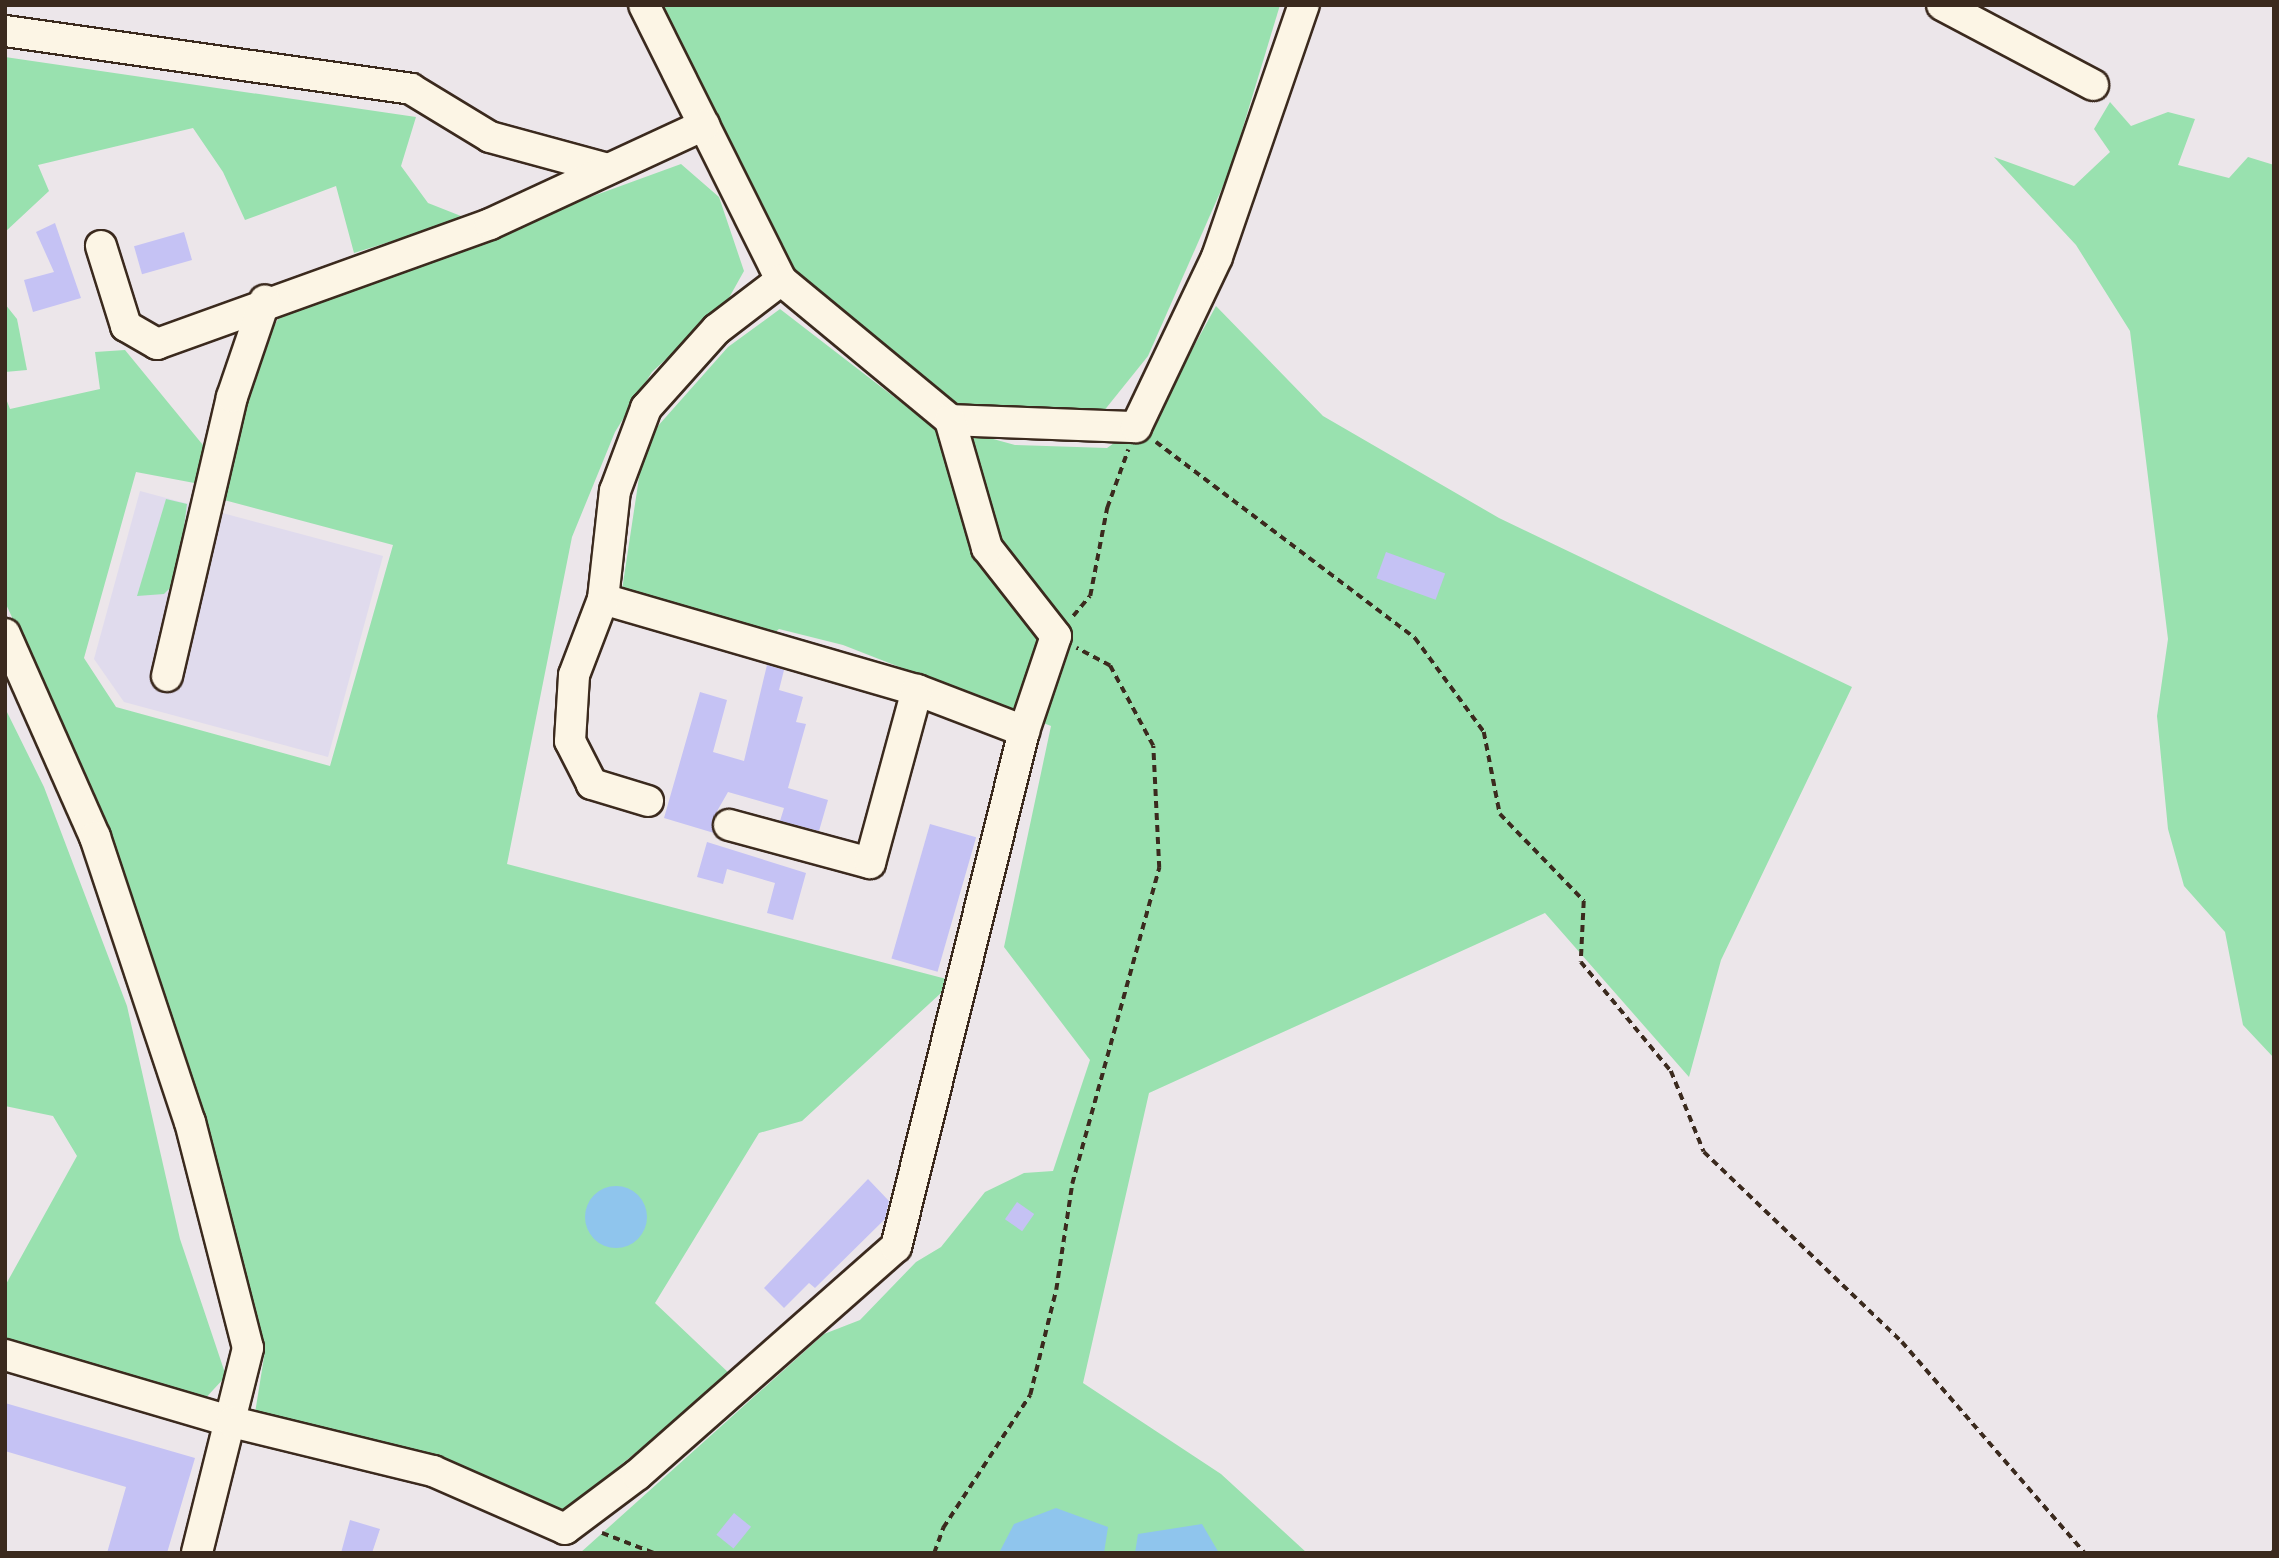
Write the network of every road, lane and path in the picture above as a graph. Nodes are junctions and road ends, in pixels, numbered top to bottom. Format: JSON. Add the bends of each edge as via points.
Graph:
{"nodes":[{"id":1,"x":644,"y":5,"type":"edge"},
{"id":2,"x":1304,"y":5,"type":"edge"},
{"id":3,"x":1942,"y":5,"type":"edge"},
{"id":4,"x":5,"y":32,"type":"edge"},
{"id":5,"x":2093,"y":85,"type":"dead end"},
{"id":6,"x":704,"y":125,"type":"junction"},
{"id":7,"x":608,"y":169,"type":"junction"},
{"id":8,"x":101,"y":246,"type":"dead end"},
{"id":9,"x":781,"y":280,"type":"junction"},
{"id":10,"x":265,"y":300,"type":"junction"},
{"id":11,"x":950,"y":420,"type":"junction"},
{"id":12,"x":1136,"y":427,"type":"junction"},
{"id":13,"x":603,"y":599,"type":"junction"},
{"id":14,"x":5,"y":634,"type":"edge"},
{"id":15,"x":1056,"y":636,"type":"junction"},
{"id":16,"x":167,"y":676,"type":"dead end"},
{"id":17,"x":917,"y":690,"type":"junction"},
{"id":18,"x":1024,"y":731,"type":"junction"},
{"id":19,"x":648,"y":801,"type":"dead end"},
{"id":20,"x":729,"y":825,"type":"dead end"},
{"id":21,"x":5,"y":1355,"type":"edge"},
{"id":22,"x":232,"y":1422,"type":"junction"},
{"id":23,"x":564,"y":1541,"type":"edge"},
{"id":24,"x":197,"y":1553,"type":"edge"},
{"id":25,"x":653,"y":1553,"type":"edge"},
{"id":26,"x":934,"y":1553,"type":"edge"},
{"id":27,"x":2085,"y":1553,"type":"edge"}],
"edges":[{"from":1,"to":6,"type":"street"},
{"from":2,"to":12,"type":"street","via":[[1217,257]]},
{"from":3,"to":5,"type":"street"},
{"from":4,"to":7,"type":"street","via":[[411,89],[490,137]]},
{"from":6,"to":7,"type":"street"},
{"from":6,"to":9,"type":"street"},
{"from":7,"to":10,"type":"street","via":[[490,224]]},
{"from":8,"to":10,"type":"street","via":[[126,326],[158,344]]},
{"from":9,"to":11,"type":"street"},
{"from":9,"to":13,"type":"street","via":[[717,329],[646,408],[615,491]]},
{"from":10,"to":16,"type":"street","via":[[232,397]]},
{"from":11,"to":12,"type":"street"},
{"from":11,"to":15,"type":"street","via":[[987,548]]},
{"from":12,"to":15,"type":"path","via":[[1107,508],[1090,596]]},
{"from":12,"to":27,"type":"path","via":[[1415,638],[1484,732],[1500,814],[1584,901],[1581,962],[1671,1070],[1704,1152],[1902,1342]]},
{"from":13,"to":17,"type":"street"},
{"from":13,"to":19,"type":"street","via":[[574,675],[570,741],[592,785]]},
{"from":14,"to":22,"type":"street","via":[[95,837],[190,1122],[248,1348]]},
{"from":15,"to":18,"type":"street"},
{"from":15,"to":26,"type":"path","via":[[1110,666],[1153,746],[1159,868],[1072,1184],[1056,1290],[1030,1395],[943,1528]]},
{"from":17,"to":18,"type":"street"},
{"from":17,"to":20,"type":"street","via":[[870,863]]},
{"from":18,"to":23,"type":"street","via":[[896,1247]]},
{"from":21,"to":22,"type":"street"},
{"from":22,"to":23,"type":"street","via":[[433,1471]]},
{"from":22,"to":24,"type":"street"},
{"from":23,"to":25,"type":"path","via":[[609,1534]]}]}
